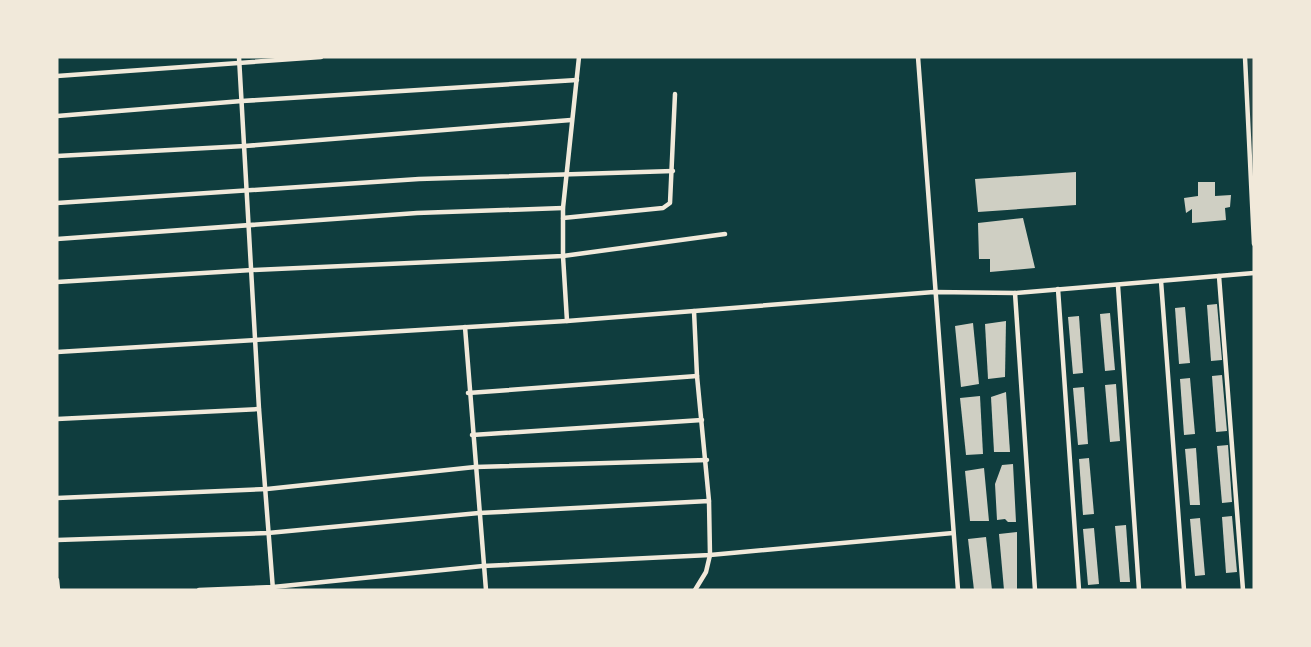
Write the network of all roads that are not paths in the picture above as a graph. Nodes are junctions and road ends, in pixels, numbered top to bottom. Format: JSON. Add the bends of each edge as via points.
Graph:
{"nodes":[{"id":1,"x":321,"y":57,"type":"edge"},
{"id":2,"x":579,"y":57,"type":"edge"},
{"id":3,"x":918,"y":57,"type":"edge"},
{"id":4,"x":1245,"y":57,"type":"edge"},
{"id":5,"x":239,"y":59,"type":"edge"},
{"id":6,"x":1246,"y":75,"type":"junction"},
{"id":7,"x":1254,"y":75,"type":"edge"},
{"id":8,"x":57,"y":76,"type":"edge"},
{"id":9,"x":577,"y":80,"type":"junction"},
{"id":10,"x":675,"y":94,"type":"dead end"},
{"id":11,"x":242,"y":101,"type":"junction"},
{"id":12,"x":57,"y":116,"type":"edge"},
{"id":13,"x":571,"y":120,"type":"junction"},
{"id":14,"x":244,"y":146,"type":"junction"},
{"id":15,"x":57,"y":156,"type":"edge"},
{"id":16,"x":1252,"y":166,"type":"edge"},
{"id":17,"x":673,"y":171,"type":"junction"},
{"id":18,"x":566,"y":172,"type":"junction"},
{"id":19,"x":247,"y":190,"type":"junction"},
{"id":20,"x":57,"y":203,"type":"edge"},
{"id":21,"x":563,"y":207,"type":"junction"},
{"id":22,"x":563,"y":218,"type":"junction"},
{"id":23,"x":250,"y":225,"type":"junction"},
{"id":24,"x":725,"y":234,"type":"dead end"},
{"id":25,"x":57,"y":239,"type":"edge"},
{"id":26,"x":1254,"y":244,"type":"edge"},
{"id":27,"x":562,"y":256,"type":"junction"},
{"id":28,"x":252,"y":270,"type":"junction"},
{"id":29,"x":1254,"y":273,"type":"edge"},
{"id":30,"x":1220,"y":276,"type":"junction"},
{"id":31,"x":1161,"y":281,"type":"junction"},
{"id":32,"x":57,"y":282,"type":"edge"},
{"id":33,"x":1118,"y":286,"type":"junction"},
{"id":34,"x":1058,"y":289,"type":"junction"},
{"id":35,"x":934,"y":292,"type":"junction"},
{"id":36,"x":1015,"y":293,"type":"junction"},
{"id":37,"x":694,"y":311,"type":"junction"},
{"id":38,"x":567,"y":321,"type":"junction"},
{"id":39,"x":465,"y":327,"type":"junction"},
{"id":40,"x":256,"y":341,"type":"junction"},
{"id":41,"x":57,"y":352,"type":"edge"},
{"id":42,"x":697,"y":376,"type":"junction"},
{"id":43,"x":468,"y":393,"type":"junction"},
{"id":44,"x":259,"y":408,"type":"junction"},
{"id":45,"x":57,"y":419,"type":"edge"},
{"id":46,"x":702,"y":420,"type":"junction"},
{"id":47,"x":472,"y":435,"type":"junction"},
{"id":48,"x":707,"y":460,"type":"junction"},
{"id":49,"x":475,"y":467,"type":"junction"},
{"id":50,"x":267,"y":489,"type":"junction"},
{"id":51,"x":57,"y":498,"type":"edge"},
{"id":52,"x":710,"y":501,"type":"junction"},
{"id":53,"x":479,"y":513,"type":"junction"},
{"id":54,"x":268,"y":533,"type":"junction"},
{"id":55,"x":953,"y":533,"type":"junction"},
{"id":56,"x":57,"y":540,"type":"edge"},
{"id":57,"x":710,"y":555,"type":"junction"},
{"id":58,"x":483,"y":566,"type":"junction"},
{"id":59,"x":57,"y":580,"type":"edge"},
{"id":60,"x":273,"y":588,"type":"edge"},
{"id":61,"x":58,"y":590,"type":"edge"},
{"id":62,"x":199,"y":590,"type":"edge"},
{"id":63,"x":486,"y":590,"type":"edge"},
{"id":64,"x":695,"y":590,"type":"edge"},
{"id":65,"x":958,"y":590,"type":"edge"},
{"id":66,"x":1035,"y":590,"type":"edge"},
{"id":67,"x":1079,"y":590,"type":"edge"},
{"id":68,"x":1139,"y":590,"type":"edge"},
{"id":69,"x":1184,"y":590,"type":"edge"},
{"id":70,"x":1244,"y":590,"type":"edge"}],
"edges":[{"from":1,"to":5,"type":"street"},
{"from":2,"to":9,"type":"street"},
{"from":3,"to":35,"type":"street"},
{"from":4,"to":6,"type":"street"},
{"from":5,"to":8,"type":"street"},
{"from":5,"to":11,"type":"street"},
{"from":6,"to":7,"type":"street"},
{"from":6,"to":16,"type":"street"},
{"from":9,"to":11,"type":"street"},
{"from":9,"to":13,"type":"street"},
{"from":10,"to":17,"type":"street"},
{"from":11,"to":12,"type":"street"},
{"from":11,"to":14,"type":"street"},
{"from":13,"to":14,"type":"street"},
{"from":13,"to":18,"type":"street"},
{"from":14,"to":15,"type":"street"},
{"from":14,"to":19,"type":"street"},
{"from":16,"to":26,"type":"street"},
{"from":17,"to":18,"type":"street"},
{"from":17,"to":22,"type":"street","via":[[670,204],[663,208]]},
{"from":18,"to":19,"type":"street"},
{"from":18,"to":21,"type":"street"},
{"from":19,"to":20,"type":"street"},
{"from":19,"to":23,"type":"street"},
{"from":21,"to":22,"type":"street"},
{"from":21,"to":23,"type":"street"},
{"from":22,"to":27,"type":"street"},
{"from":23,"to":25,"type":"street"},
{"from":23,"to":28,"type":"street"},
{"from":24,"to":27,"type":"street"},
{"from":27,"to":28,"type":"street"},
{"from":27,"to":38,"type":"street"},
{"from":28,"to":32,"type":"street"},
{"from":28,"to":40,"type":"street"},
{"from":29,"to":30,"type":"street"},
{"from":30,"to":31,"type":"street"},
{"from":30,"to":70,"type":"street"},
{"from":31,"to":33,"type":"street"},
{"from":31,"to":69,"type":"street"},
{"from":33,"to":34,"type":"street"},
{"from":33,"to":68,"type":"street"},
{"from":34,"to":36,"type":"street"},
{"from":34,"to":67,"type":"street"},
{"from":35,"to":36,"type":"street"},
{"from":35,"to":37,"type":"street"},
{"from":35,"to":55,"type":"street"},
{"from":36,"to":66,"type":"street"},
{"from":37,"to":38,"type":"street"},
{"from":37,"to":42,"type":"street"},
{"from":38,"to":39,"type":"street"},
{"from":39,"to":40,"type":"street"},
{"from":39,"to":43,"type":"street"},
{"from":40,"to":41,"type":"street"},
{"from":40,"to":44,"type":"street"},
{"from":42,"to":43,"type":"street"},
{"from":42,"to":46,"type":"street"},
{"from":43,"to":47,"type":"street"},
{"from":44,"to":45,"type":"street"},
{"from":44,"to":50,"type":"street"},
{"from":46,"to":47,"type":"street"},
{"from":46,"to":48,"type":"street"},
{"from":47,"to":49,"type":"street"},
{"from":48,"to":49,"type":"street"},
{"from":48,"to":52,"type":"street"},
{"from":49,"to":50,"type":"street"},
{"from":49,"to":53,"type":"street"},
{"from":50,"to":51,"type":"street"},
{"from":50,"to":54,"type":"street"},
{"from":52,"to":53,"type":"street"},
{"from":52,"to":57,"type":"street"},
{"from":53,"to":54,"type":"street"},
{"from":53,"to":58,"type":"street"},
{"from":54,"to":56,"type":"street"},
{"from":54,"to":60,"type":"street"},
{"from":55,"to":57,"type":"street"},
{"from":55,"to":65,"type":"street"},
{"from":57,"to":58,"type":"street"},
{"from":57,"to":64,"type":"street"},
{"from":58,"to":60,"type":"street"},
{"from":58,"to":63,"type":"street"},
{"from":59,"to":61,"type":"street"},
{"from":60,"to":62,"type":"street"}]}
